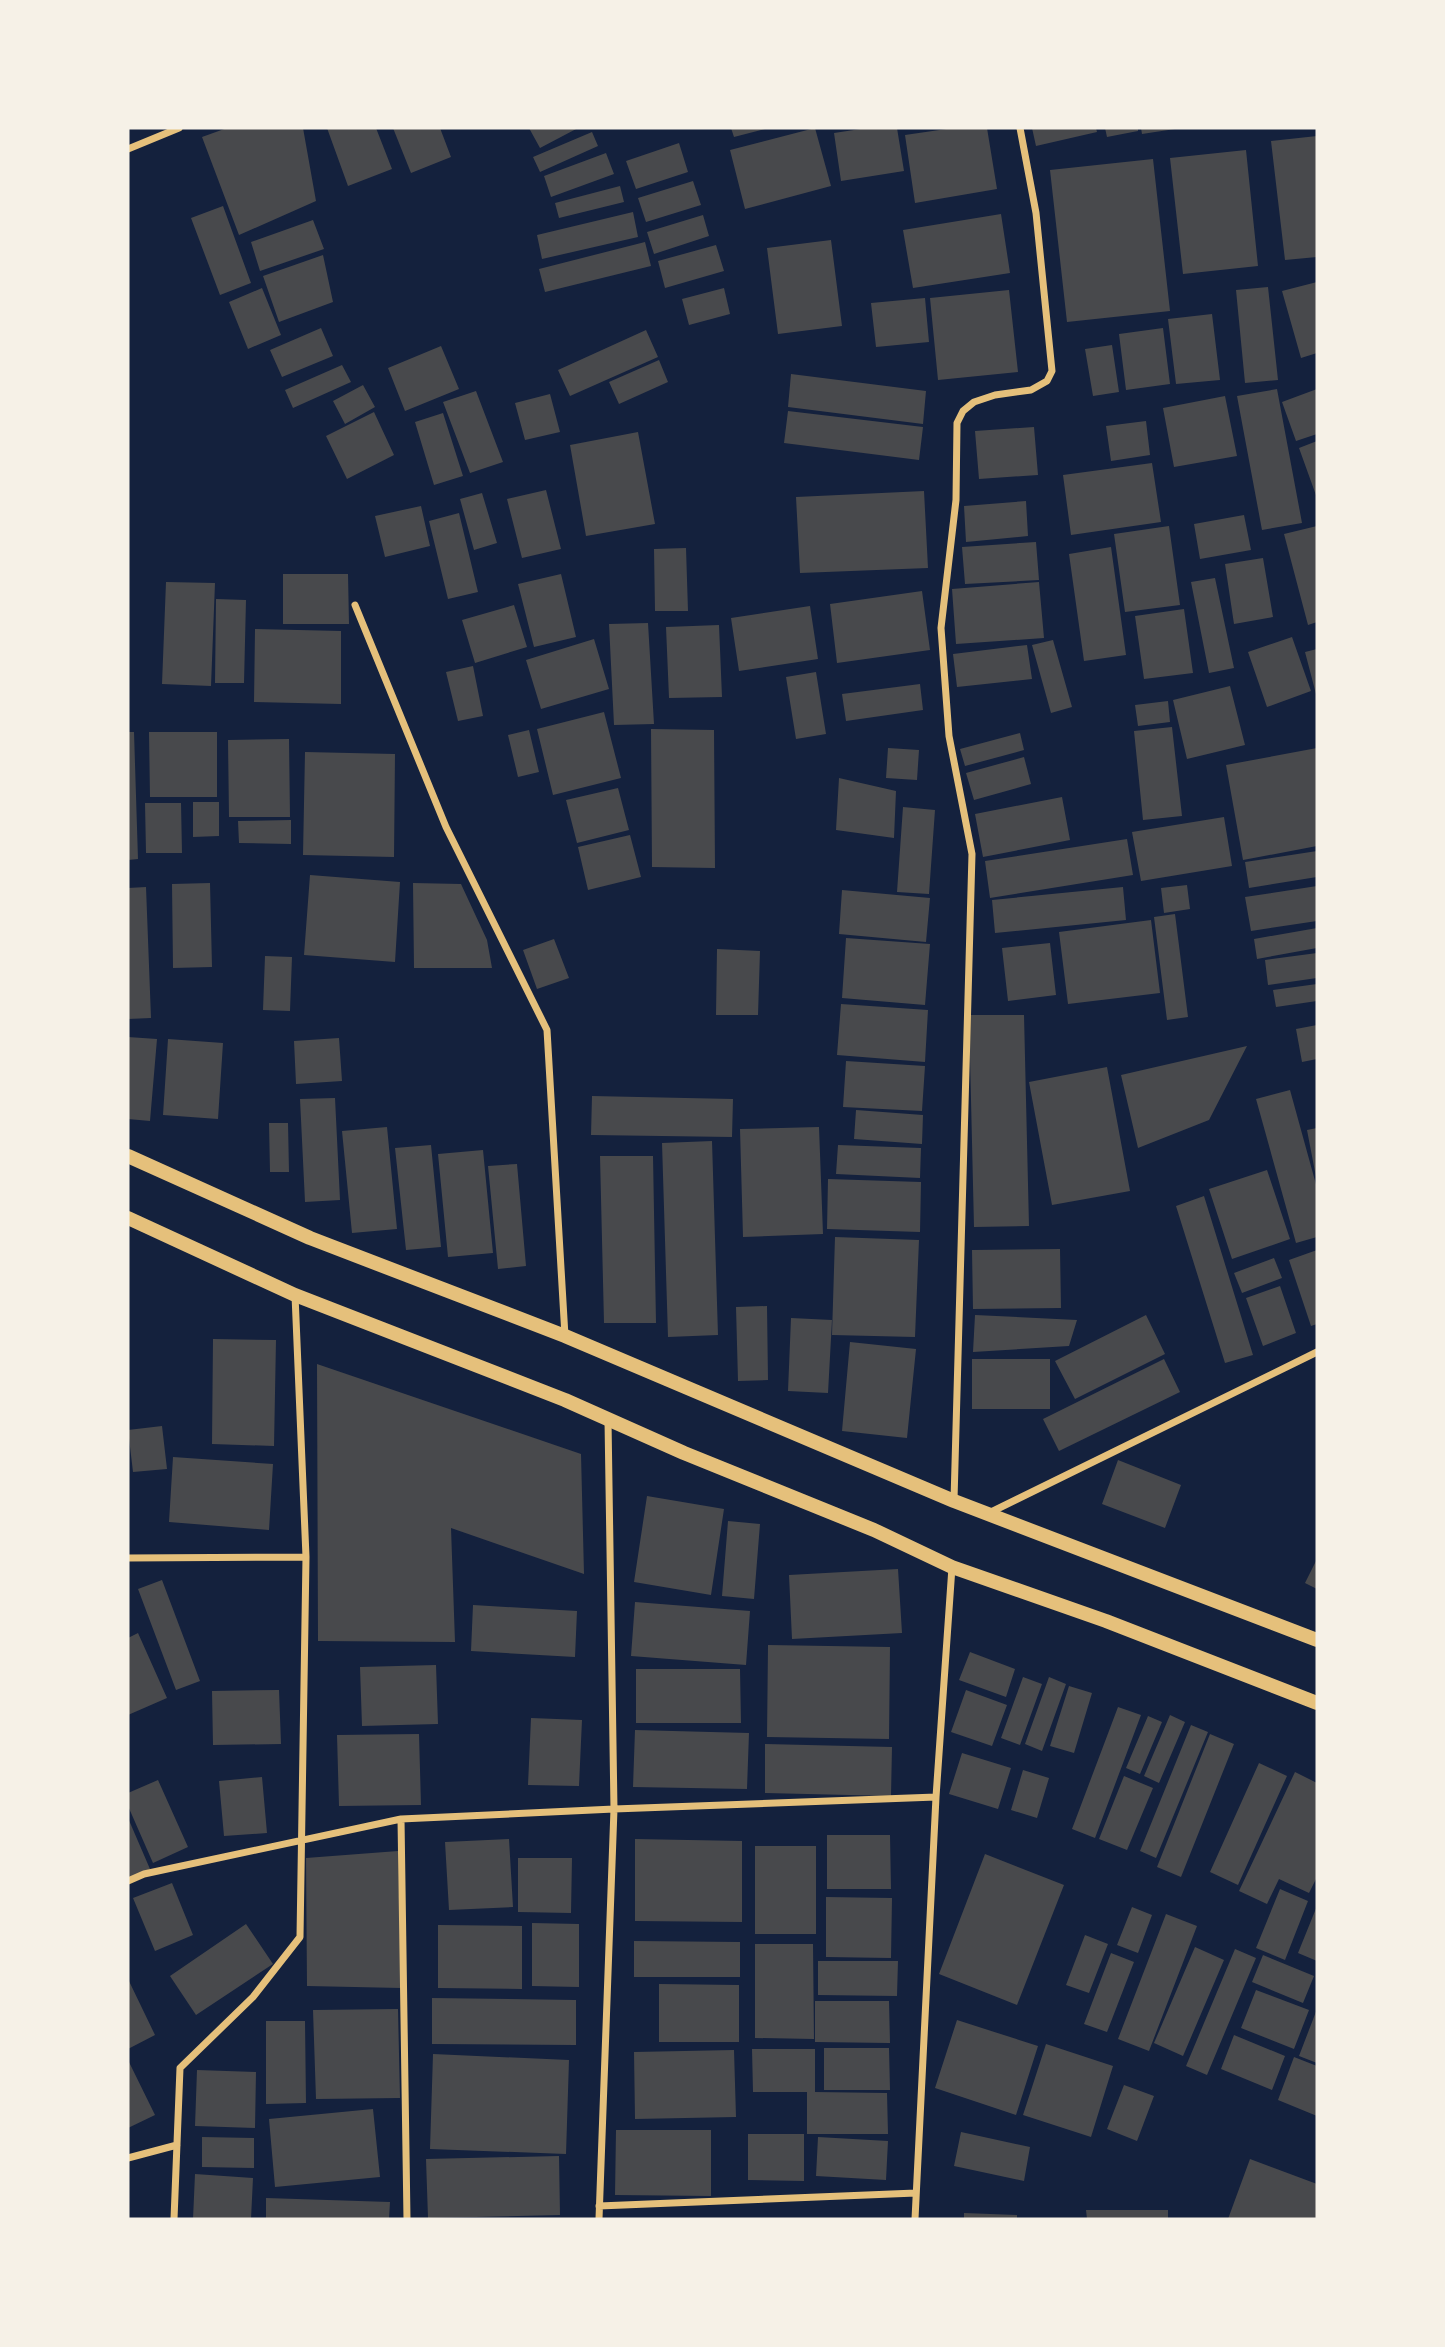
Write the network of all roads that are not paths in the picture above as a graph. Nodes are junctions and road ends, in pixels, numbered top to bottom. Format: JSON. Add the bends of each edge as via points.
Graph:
{"nodes":[{"id":1,"x":180,"y":128,"type":"edge"},
{"id":2,"x":1020,"y":128,"type":"edge"},
{"id":3,"x":128,"y":149,"type":"edge"},
{"id":4,"x":355,"y":604,"type":"dead end"},
{"id":5,"x":128,"y":1156,"type":"edge"},
{"id":6,"x":129,"y":1220,"type":"edge"},
{"id":7,"x":295,"y":1295,"type":"junction"},
{"id":8,"x":565,"y":1336,"type":"junction"},
{"id":9,"x":1317,"y":1352,"type":"edge"},
{"id":10,"x":608,"y":1419,"type":"junction"},
{"id":11,"x":954,"y":1501,"type":"junction"},
{"id":12,"x":989,"y":1513,"type":"junction"},
{"id":13,"x":306,"y":1557,"type":"junction"},
{"id":14,"x":128,"y":1558,"type":"edge"},
{"id":15,"x":952,"y":1567,"type":"junction"},
{"id":16,"x":1317,"y":1640,"type":"edge"},
{"id":17,"x":1317,"y":1703,"type":"edge"},
{"id":18,"x":936,"y":1797,"type":"junction"},
{"id":19,"x":614,"y":1809,"type":"junction"},
{"id":20,"x":401,"y":1819,"type":"junction"},
{"id":21,"x":302,"y":1840,"type":"junction"},
{"id":22,"x":128,"y":1881,"type":"edge"},
{"id":23,"x":177,"y":2145,"type":"junction"},
{"id":24,"x":128,"y":2158,"type":"edge"},
{"id":25,"x":916,"y":2193,"type":"junction"},
{"id":26,"x":599,"y":2206,"type":"junction"},
{"id":27,"x":174,"y":2219,"type":"edge"},
{"id":28,"x":408,"y":2219,"type":"edge"},
{"id":29,"x":598,"y":2219,"type":"edge"},
{"id":30,"x":915,"y":2219,"type":"edge"}],
"edges":[{"from":1,"to":3,"type":"street"},
{"from":2,"to":11,"type":"street","via":[[1035,213],[1052,371],[1047,381],[1031,390],[974,402],[957,423],[956,500],[941,628],[949,736],[972,854]]},
{"from":4,"to":8,"type":"street","via":[[446,827],[547,1030]]},
{"from":5,"to":8,"type":"main road","via":[[310,1238]]},
{"from":6,"to":7,"type":"main road"},
{"from":7,"to":10,"type":"main road"},
{"from":7,"to":13,"type":"street"},
{"from":8,"to":11,"type":"main road"},
{"from":9,"to":12,"type":"street"},
{"from":10,"to":15,"type":"main road"},
{"from":10,"to":19,"type":"street"},
{"from":11,"to":12,"type":"main road"},
{"from":12,"to":16,"type":"main road"},
{"from":13,"to":14,"type":"street"},
{"from":13,"to":21,"type":"street"},
{"from":15,"to":17,"type":"main road"},
{"from":15,"to":18,"type":"street"},
{"from":18,"to":19,"type":"street"},
{"from":18,"to":25,"type":"street"},
{"from":19,"to":20,"type":"street"},
{"from":19,"to":26,"type":"street"},
{"from":20,"to":21,"type":"street"},
{"from":20,"to":28,"type":"street"},
{"from":21,"to":22,"type":"street"},
{"from":21,"to":23,"type":"street","via":[[300,1937],[253,1997],[180,2068]]},
{"from":23,"to":24,"type":"street"},
{"from":23,"to":27,"type":"street"},
{"from":25,"to":26,"type":"street"},
{"from":25,"to":30,"type":"street"},
{"from":26,"to":29,"type":"street"}]}
